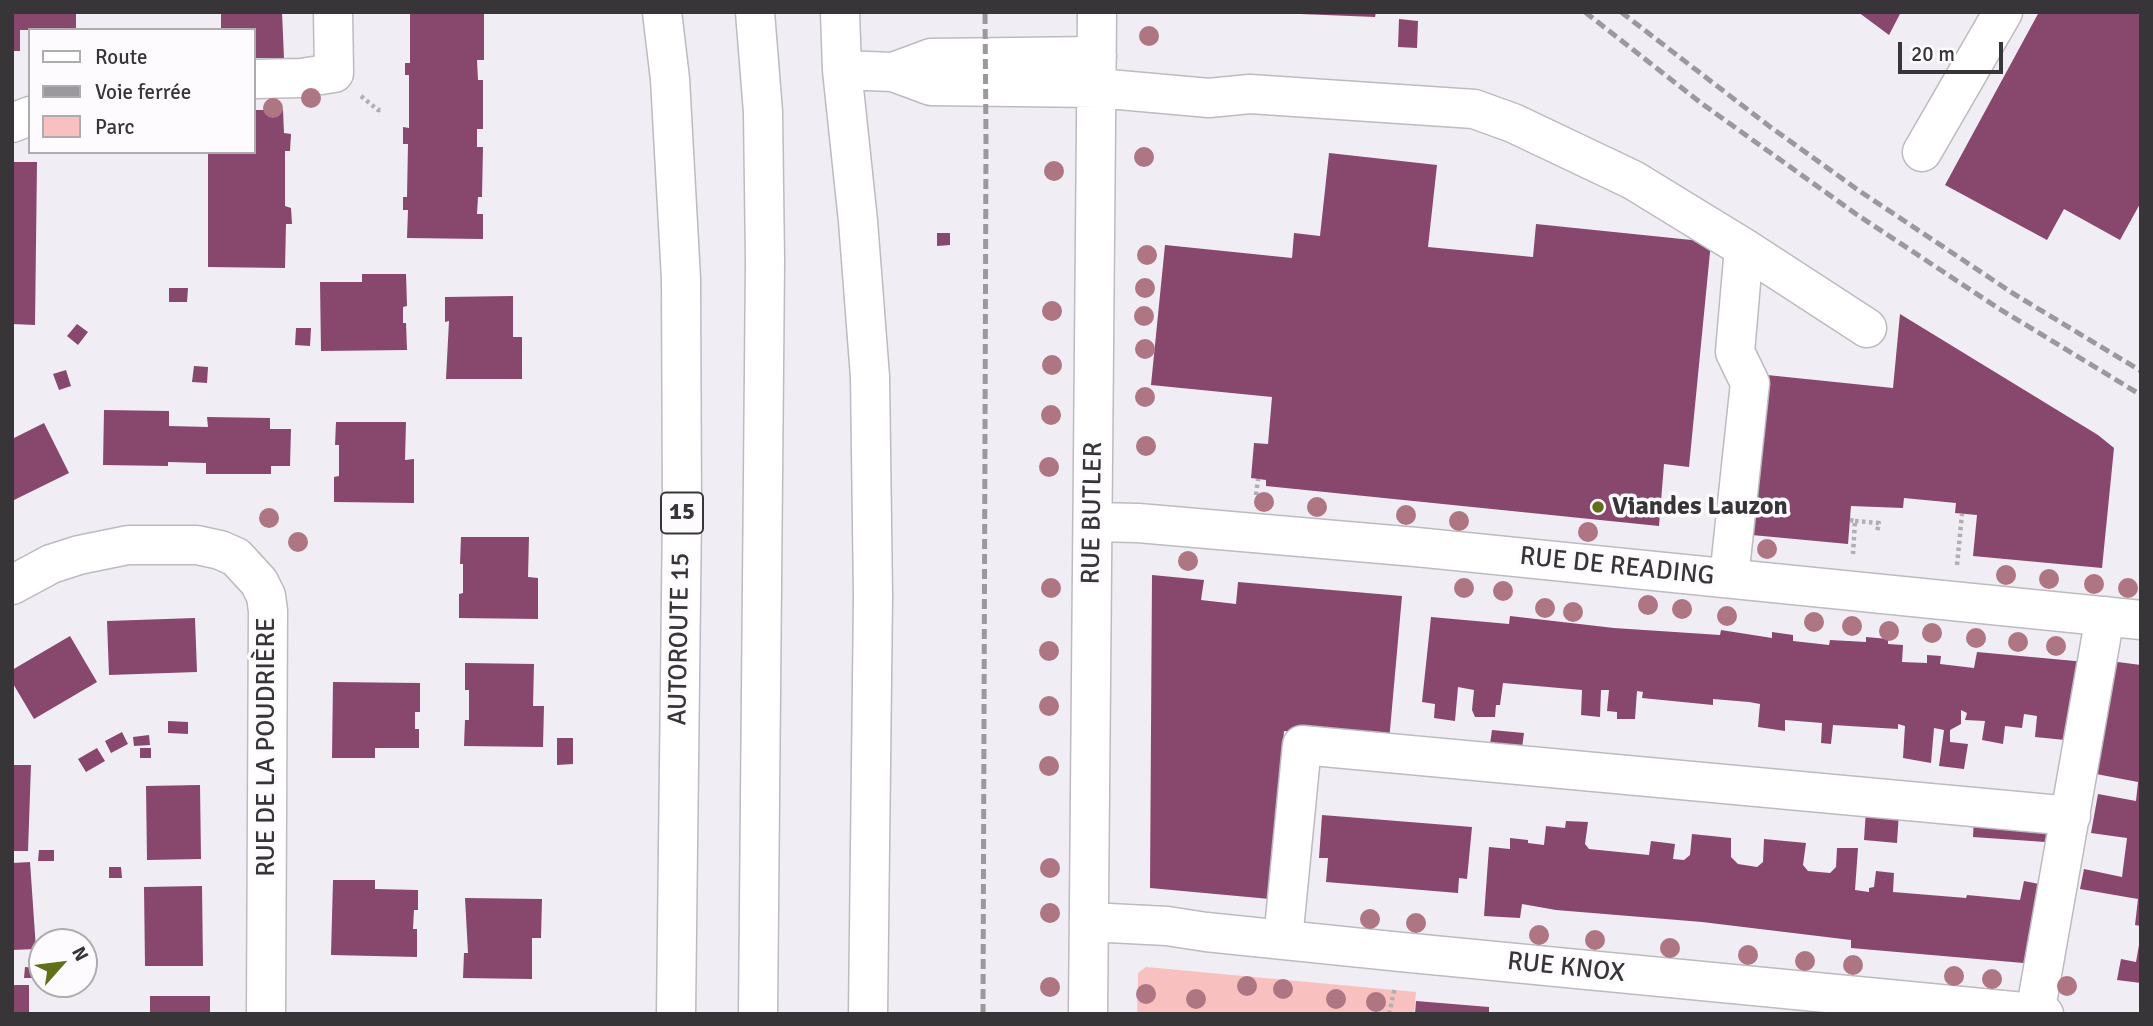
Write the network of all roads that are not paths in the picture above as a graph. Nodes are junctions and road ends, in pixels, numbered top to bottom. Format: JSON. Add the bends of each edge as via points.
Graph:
{"nodes":[{"id":1,"x":334,"y":12,"type":"edge"},
{"id":2,"x":662,"y":12,"type":"edge"},
{"id":3,"x":755,"y":12,"type":"edge"},
{"id":4,"x":768,"y":12,"type":"edge"},
{"id":5,"x":840,"y":12,"type":"edge"},
{"id":6,"x":1097,"y":12,"type":"edge"},
{"id":7,"x":2003,"y":12,"type":"edge"},
{"id":8,"x":842,"y":70,"type":"junction"},
{"id":9,"x":1097,"y":72,"type":"junction"},
{"id":10,"x":256,"y":79,"type":"edge"},
{"id":11,"x":763,"y":112,"type":"junction"},
{"id":12,"x":1922,"y":152,"type":"dead end"},
{"id":13,"x":1744,"y":248,"type":"junction"},
{"id":14,"x":1867,"y":328,"type":"dead end"},
{"id":15,"x":1093,"y":522,"type":"junction"},
{"id":16,"x":1729,"y":578,"type":"junction"},
{"id":17,"x":12,"y":585,"type":"edge"},
{"id":18,"x":2123,"y":618,"type":"edge"},
{"id":19,"x":2071,"y":816,"type":"junction"},
{"id":20,"x":1089,"y":922,"type":"junction"},
{"id":21,"x":1283,"y":940,"type":"junction"},
{"id":22,"x":2035,"y":1013,"type":"edge"},
{"id":23,"x":266,"y":1014,"type":"edge"},
{"id":24,"x":676,"y":1014,"type":"edge"},
{"id":25,"x":758,"y":1014,"type":"edge"},
{"id":26,"x":868,"y":1014,"type":"edge"},
{"id":27,"x":1088,"y":1014,"type":"edge"},
{"id":28,"x":2044,"y":1014,"type":"edge"}],
"edges":[{"from":1,"to":10,"type":"main road","via":[[334,72]]},
{"from":2,"to":24,"type":"main road","name":"AUTOROUTE 15","number":"15","via":[[681,279]]},
{"from":3,"to":11,"type":"main road"},
{"from":4,"to":11,"type":"main road"},
{"from":5,"to":8,"type":"main road"},
{"from":6,"to":9,"type":"main road","name":"RUE BUTLER"},
{"from":7,"to":12,"type":"main road"},
{"from":8,"to":9,"type":"main road","via":[[893,72],[931,58]]},
{"from":8,"to":26,"type":"main road","via":[[870,377],[873,597]]},
{"from":9,"to":13,"type":"main road","via":[[1209,98],[1250,94],[1474,109],[1633,180]]},
{"from":9,"to":15,"type":"main road","name":"RUE BUTLER"},
{"from":11,"to":25,"type":"main road"},
{"from":13,"to":14,"type":"main road"},
{"from":13,"to":16,"type":"main road","via":[[1735,352],[1750,383]]},
{"from":15,"to":16,"type":"main road","name":"RUE DE READING"},
{"from":15,"to":20,"type":"main road","name":"RUE BUTLER"},
{"from":16,"to":18,"type":"main road","name":"RUE DE READING"},
{"from":17,"to":23,"type":"main road","name":"RUE DE LA POUDRIÈRE","via":[[51,564],[128,545],[197,545],[220,550],[236,557],[259,582],[268,611]]},
{"from":18,"to":19,"type":"main road"},
{"from":19,"to":21,"type":"main road","via":[[1301,745]]},
{"from":19,"to":22,"type":"main road"},
{"from":20,"to":21,"type":"main road","name":"RUE KNOX"},
{"from":20,"to":27,"type":"main road","name":"RUE BUTLER"},
{"from":21,"to":22,"type":"main road","name":"RUE KNOX"},
{"from":22,"to":28,"type":"main road","name":"RUE KNOX"}]}
